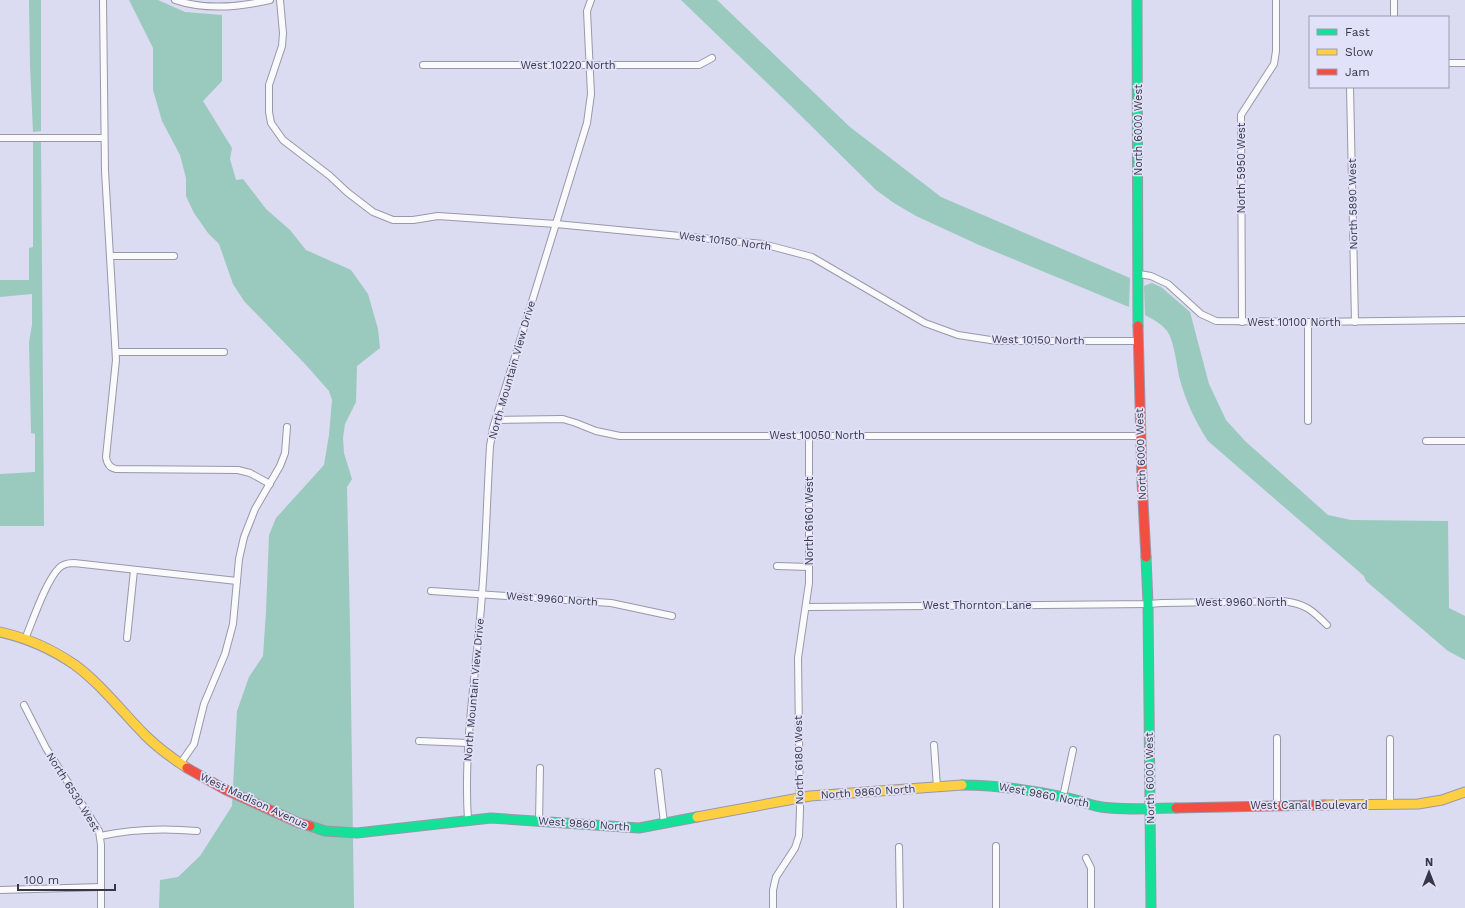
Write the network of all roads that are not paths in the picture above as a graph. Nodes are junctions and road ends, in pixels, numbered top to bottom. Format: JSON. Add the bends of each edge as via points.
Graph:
{"nodes":[{"id":1,"x":103,"y":0,"type":"edge"},
{"id":2,"x":175,"y":0,"type":"edge"},
{"id":3,"x":270,"y":0,"type":"edge"},
{"id":4,"x":280,"y":0,"type":"edge"},
{"id":5,"x":591,"y":0,"type":"edge"},
{"id":6,"x":1138,"y":0,"type":"edge"},
{"id":7,"x":1276,"y":0,"type":"edge"},
{"id":8,"x":1394,"y":0,"type":"edge"},
{"id":9,"x":1394,"y":16,"type":"edge"},
{"id":10,"x":712,"y":58,"type":"dead end"},
{"id":11,"x":1449,"y":63,"type":"edge"},
{"id":12,"x":1465,"y":63,"type":"edge"},
{"id":13,"x":590,"y":64,"type":"junction"},
{"id":14,"x":423,"y":65,"type":"dead end"},
{"id":15,"x":1350,"y":88,"type":"edge"},
{"id":16,"x":0,"y":138,"type":"edge"},
{"id":17,"x":104,"y":138,"type":"junction"},
{"id":18,"x":556,"y":224,"type":"junction"},
{"id":19,"x":110,"y":256,"type":"junction"},
{"id":20,"x":174,"y":256,"type":"dead end"},
{"id":21,"x":1139,"y":274,"type":"junction"},
{"id":22,"x":1465,"y":320,"type":"edge"},
{"id":23,"x":1242,"y":322,"type":"junction"},
{"id":24,"x":1308,"y":322,"type":"junction"},
{"id":25,"x":1355,"y":322,"type":"junction"},
{"id":26,"x":1138,"y":341,"type":"junction"},
{"id":27,"x":116,"y":352,"type":"junction"},
{"id":28,"x":224,"y":352,"type":"dead end"},
{"id":29,"x":497,"y":420,"type":"junction"},
{"id":30,"x":1308,"y":421,"type":"dead end"},
{"id":31,"x":287,"y":427,"type":"dead end"},
{"id":32,"x":809,"y":435,"type":"junction"},
{"id":33,"x":1140,"y":436,"type":"junction"},
{"id":34,"x":1426,"y":441,"type":"dead end"},
{"id":35,"x":1465,"y":441,"type":"edge"},
{"id":36,"x":270,"y":484,"type":"junction"},
{"id":37,"x":777,"y":566,"type":"dead end"},
{"id":38,"x":809,"y":567,"type":"junction"},
{"id":39,"x":134,"y":570,"type":"junction"},
{"id":40,"x":237,"y":581,"type":"junction"},
{"id":41,"x":431,"y":591,"type":"dead end"},
{"id":42,"x":482,"y":594,"type":"junction"},
{"id":43,"x":1148,"y":604,"type":"junction"},
{"id":44,"x":807,"y":607,"type":"junction"},
{"id":45,"x":672,"y":616,"type":"dead end"},
{"id":46,"x":1327,"y":625,"type":"dead end"},
{"id":47,"x":0,"y":632,"type":"edge"},
{"id":48,"x":127,"y":638,"type":"dead end"},
{"id":49,"x":25,"y":639,"type":"junction"},
{"id":50,"x":24,"y":705,"type":"dead end"},
{"id":51,"x":1277,"y":738,"type":"dead end"},
{"id":52,"x":1390,"y":739,"type":"dead end"},
{"id":53,"x":419,"y":741,"type":"dead end"},
{"id":54,"x":468,"y":744,"type":"junction"},
{"id":55,"x":934,"y":745,"type":"dead end"},
{"id":56,"x":1073,"y":750,"type":"dead end"},
{"id":57,"x":180,"y":764,"type":"junction"},
{"id":58,"x":540,"y":768,"type":"dead end"},
{"id":59,"x":658,"y":772,"type":"dead end"},
{"id":60,"x":937,"y":787,"type":"junction"},
{"id":61,"x":1465,"y":792,"type":"edge"},
{"id":62,"x":1063,"y":797,"type":"junction"},
{"id":63,"x":800,"y":798,"type":"junction"},
{"id":64,"x":1277,"y":805,"type":"junction"},
{"id":65,"x":1390,"y":805,"type":"junction"},
{"id":66,"x":1151,"y":808,"type":"junction"},
{"id":67,"x":468,"y":820,"type":"junction"},
{"id":68,"x":538,"y":821,"type":"junction"},
{"id":69,"x":664,"y":823,"type":"junction"},
{"id":70,"x":197,"y":831,"type":"dead end"},
{"id":71,"x":366,"y":832,"type":"joint"},
{"id":72,"x":100,"y":836,"type":"junction"},
{"id":73,"x":996,"y":846,"type":"dead end"},
{"id":74,"x":899,"y":847,"type":"dead end"},
{"id":75,"x":1086,"y":858,"type":"dead end"},
{"id":76,"x":101,"y":887,"type":"junction"},
{"id":77,"x":0,"y":890,"type":"edge"},
{"id":78,"x":101,"y":908,"type":"edge"},
{"id":79,"x":773,"y":908,"type":"edge"},
{"id":80,"x":900,"y":908,"type":"edge"},
{"id":81,"x":996,"y":908,"type":"edge"},
{"id":82,"x":1091,"y":908,"type":"edge"},
{"id":83,"x":1151,"y":908,"type":"edge"}],
"edges":[{"from":1,"to":17,"type":"street"},
{"from":2,"to":3,"type":"street","via":[[211,6]]},
{"from":4,"to":18,"type":"street","name":"West 10150 North","via":[[283,33],[282,46],[270,85],[269,112],[272,123],[283,140],[347,192],[373,212],[392,220],[438,216]]},
{"from":5,"to":13,"type":"street","name":"North Mountain View Drive","via":[[587,11]]},
{"from":6,"to":21,"type":"street","name":"North 6000 West"},
{"from":7,"to":23,"type":"street","name":"North 5950 West","via":[[1274,64],[1241,115]]},
{"from":8,"to":9,"type":"street"},
{"from":10,"to":13,"type":"street","name":"West 10220 North","via":[[699,65]]},
{"from":11,"to":12,"type":"street"},
{"from":13,"to":14,"type":"street","name":"West 10220 North"},
{"from":13,"to":18,"type":"street","name":"North Mountain View Drive","via":[[592,94],[587,123]]},
{"from":15,"to":25,"type":"street","name":"North 5890 West"},
{"from":16,"to":17,"type":"street"},
{"from":17,"to":19,"type":"street"},
{"from":18,"to":26,"type":"street","name":"West 10150 North","via":[[763,244],[812,257],[925,323],[958,335],[997,341]]},
{"from":18,"to":29,"type":"street","name":"North Mountain View Drive"},
{"from":19,"to":20,"type":"street"},
{"from":19,"to":27,"type":"street"},
{"from":21,"to":23,"type":"street","name":"West 10100 North","via":[[1152,276],[1168,284],[1201,314],[1216,321]]},
{"from":21,"to":26,"type":"street","name":"North 6000 West"},
{"from":22,"to":25,"type":"street","name":"West 10100 North"},
{"from":23,"to":24,"type":"street","name":"West 10100 North"},
{"from":24,"to":25,"type":"street","name":"West 10100 North"},
{"from":24,"to":30,"type":"street"},
{"from":26,"to":33,"type":"street","name":"North 6000 West"},
{"from":27,"to":28,"type":"street"},
{"from":27,"to":36,"type":"street","via":[[106,457],[111,467],[119,470],[232,469],[250,473]]},
{"from":29,"to":32,"type":"street","name":"West 10050 North","via":[[563,419],[596,431],[620,436]]},
{"from":29,"to":42,"type":"street","name":"North Mountain View Drive","via":[[490,446]]},
{"from":31,"to":36,"type":"street","via":[[283,459]]},
{"from":32,"to":33,"type":"street","name":"West 10050 North"},
{"from":32,"to":38,"type":"street","name":"North 6160 West"},
{"from":33,"to":43,"type":"street","name":"North 6000 West"},
{"from":34,"to":35,"type":"street"},
{"from":36,"to":40,"type":"street","via":[[251,517],[244,537],[238,559]]},
{"from":37,"to":38,"type":"street"},
{"from":38,"to":44,"type":"street","name":"North 6160 West"},
{"from":39,"to":40,"type":"street"},
{"from":39,"to":48,"type":"street"},
{"from":39,"to":49,"type":"street","via":[[74,563],[63,565],[46,590]]},
{"from":40,"to":57,"type":"street","via":[[233,624],[225,654],[204,704],[194,744]]},
{"from":41,"to":42,"type":"street","name":"West 9960 North"},
{"from":42,"to":45,"type":"street","name":"West 9960 North","via":[[611,603]]},
{"from":42,"to":54,"type":"street","name":"North Mountain View Drive"},
{"from":43,"to":44,"type":"street","name":"West Thornton Lane"},
{"from":43,"to":46,"type":"street","name":"West 9960 North","via":[[1284,601],[1297,603],[1312,610]]},
{"from":43,"to":66,"type":"street","name":"North 6000 West"},
{"from":44,"to":63,"type":"street","name":"North 6180 West","via":[[798,658]]},
{"from":47,"to":49,"type":"street","name":"West Madison Avenue"},
{"from":49,"to":57,"type":"street","name":"West Madison Avenue","via":[[56,653],[85,673],[147,737]]},
{"from":50,"to":72,"type":"street","name":"North 6530 West","via":[[46,748],[96,825]]},
{"from":51,"to":64,"type":"street"},
{"from":52,"to":65,"type":"street"},
{"from":53,"to":54,"type":"street"},
{"from":54,"to":67,"type":"street","name":"North Mountain View Drive"},
{"from":55,"to":60,"type":"street"},
{"from":56,"to":62,"type":"street"},
{"from":57,"to":71,"type":"street","name":"West Madison Avenue","via":[[212,783],[307,826],[334,833]]},
{"from":58,"to":68,"type":"street"},
{"from":59,"to":69,"type":"street"},
{"from":60,"to":62,"type":"street","name":"West 9860 North","via":[[985,785]]},
{"from":60,"to":63,"type":"street","name":"North 9860 North"},
{"from":61,"to":65,"type":"street","name":"West Canal Boulevard","via":[[1442,800]]},
{"from":62,"to":66,"type":"street","name":"West 9860 North","via":[[1097,806]]},
{"from":63,"to":69,"type":"street","name":"West 9860 North"},
{"from":63,"to":79,"type":"street","name":"North 6180 West","via":[[799,836],[776,877],[772,890]]},
{"from":64,"to":65,"type":"street","name":"West Canal Boulevard"},
{"from":64,"to":66,"type":"street","name":"West Canal Boulevard"},
{"from":66,"to":83,"type":"street","name":"North 6000 West"},
{"from":67,"to":68,"type":"street","name":"West 9860 North","via":[[491,818]]},
{"from":67,"to":71,"type":"street","name":"West 9860 North"},
{"from":68,"to":69,"type":"street","name":"West 9860 North","via":[[639,828]]},
{"from":70,"to":72,"type":"street","via":[[148,829]]},
{"from":72,"to":76,"type":"street","name":"North 6530 West"},
{"from":73,"to":81,"type":"street"},
{"from":74,"to":80,"type":"street"},
{"from":75,"to":82,"type":"street","via":[[1091,868]]},
{"from":76,"to":77,"type":"street"},
{"from":76,"to":78,"type":"street","name":"North 6530 West"}]}
